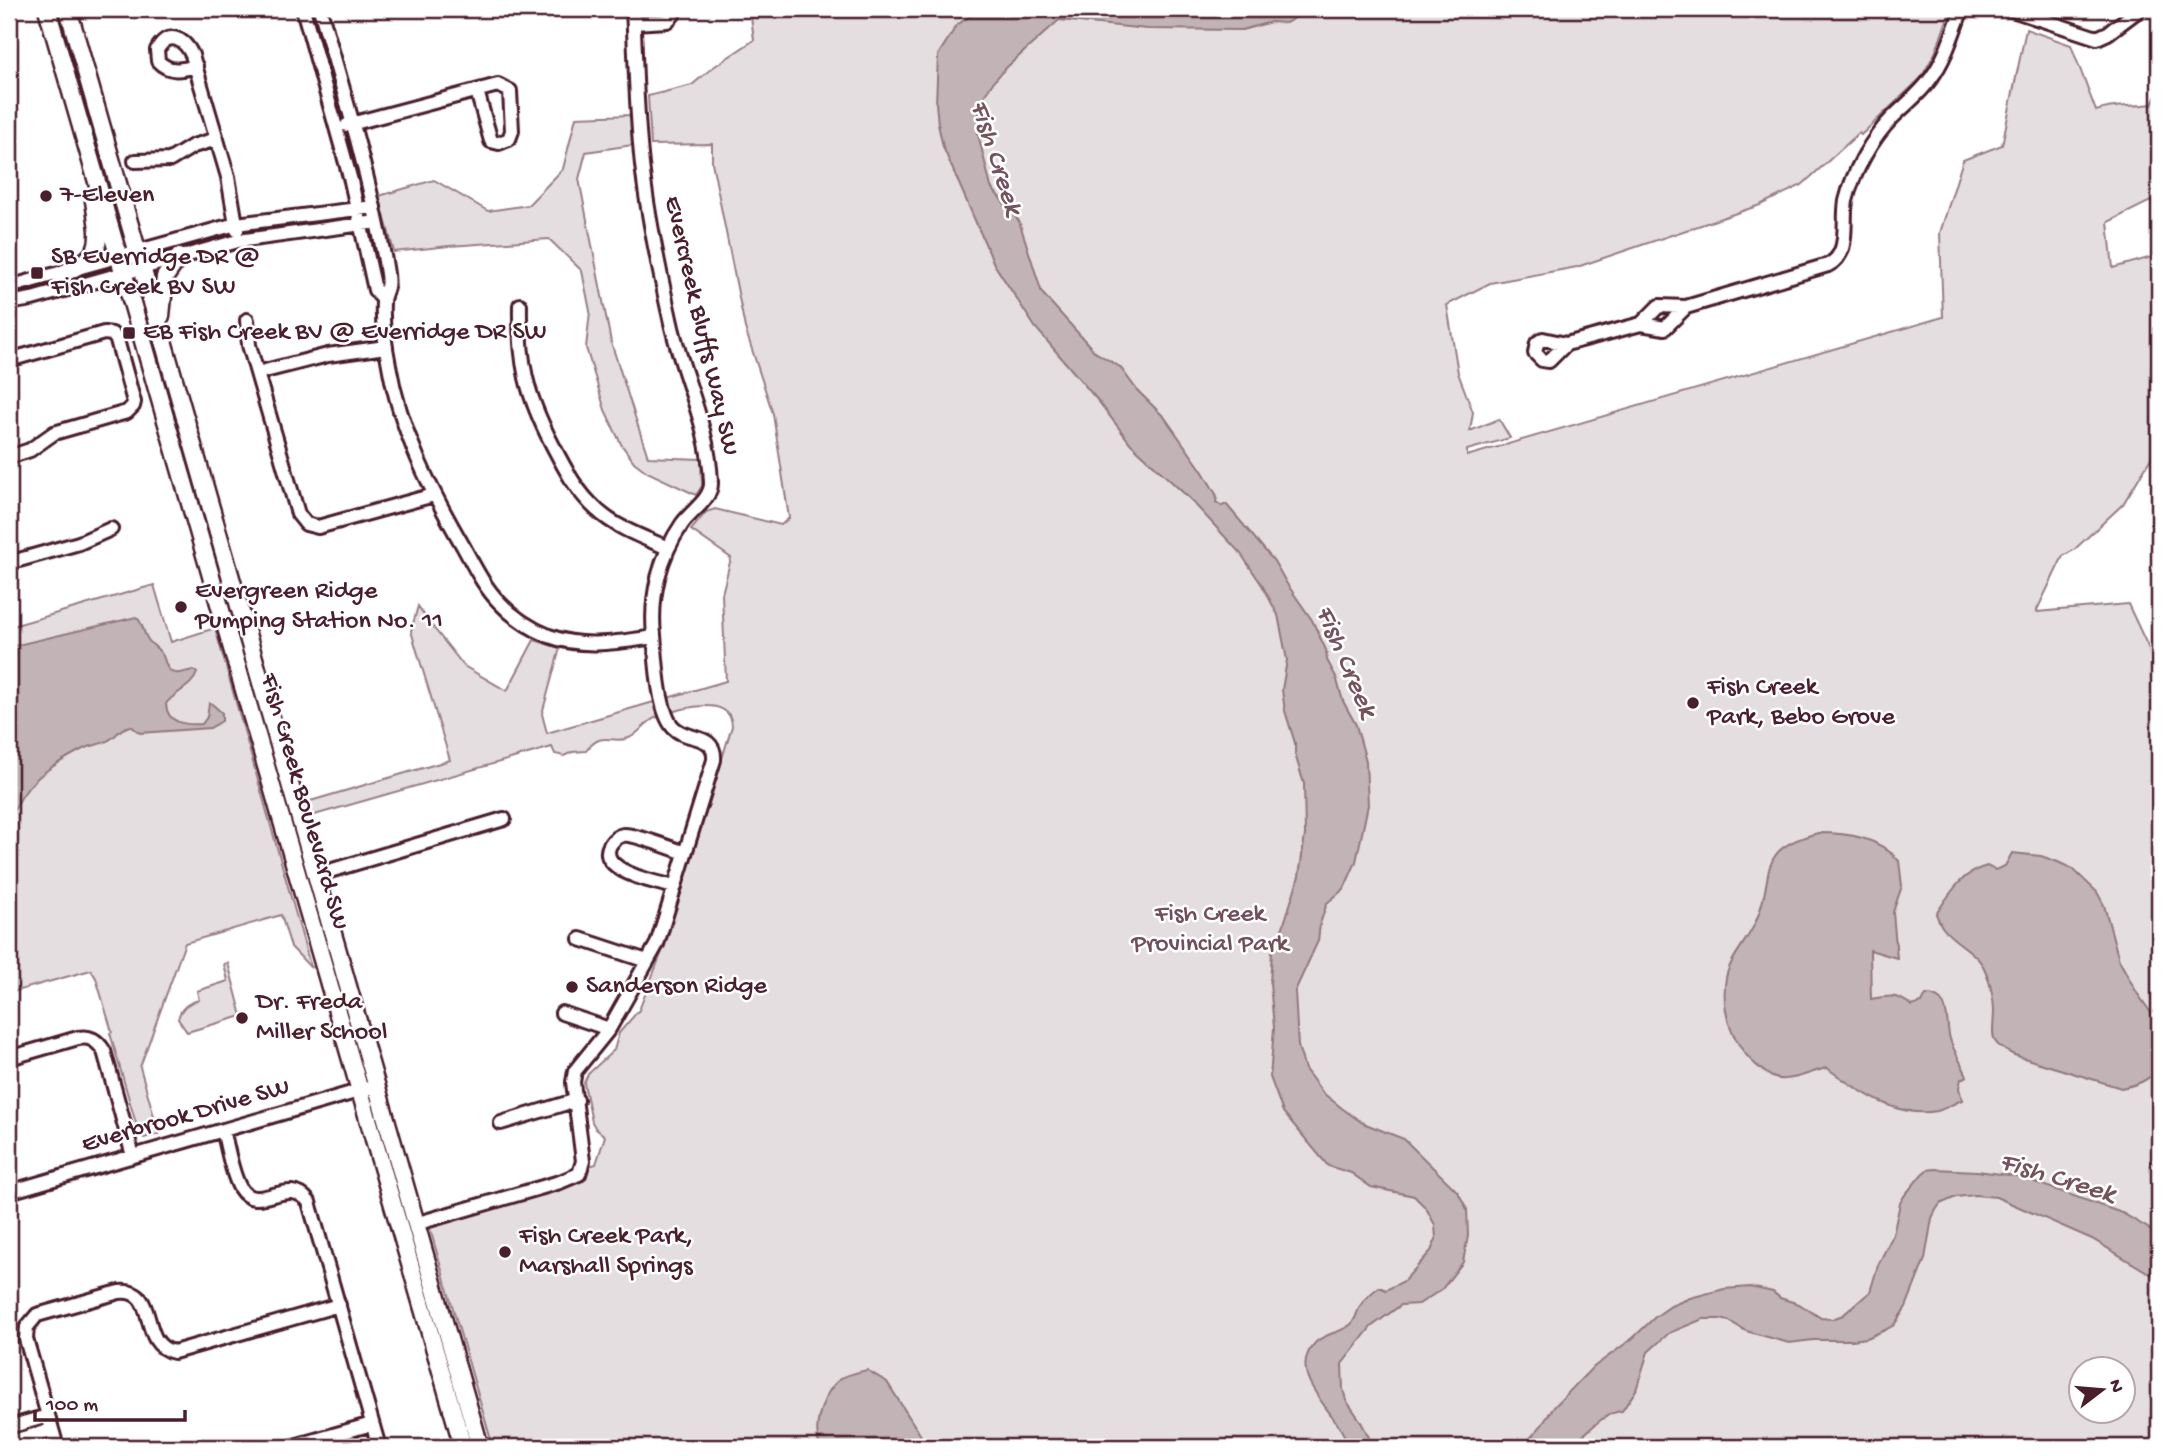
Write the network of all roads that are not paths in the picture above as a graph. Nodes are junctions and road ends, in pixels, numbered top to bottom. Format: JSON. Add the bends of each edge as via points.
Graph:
{"nodes":[{"id":1,"x":47,"y":9,"type":"edge"},
{"id":2,"x":68,"y":9,"type":"edge"},
{"id":3,"x":303,"y":9,"type":"edge"},
{"id":4,"x":320,"y":9,"type":"edge"},
{"id":5,"x":633,"y":9,"type":"edge"},
{"id":6,"x":674,"y":9,"type":"edge"},
{"id":7,"x":1962,"y":9,"type":"edge"},
{"id":8,"x":2009,"y":9,"type":"edge"},
{"id":9,"x":2140,"y":9,"type":"edge"},
{"id":10,"x":634,"y":23,"type":"junction"},
{"id":11,"x":195,"y":66,"type":"dead end"},
{"id":12,"x":477,"y":91,"type":"junction"},
{"id":13,"x":353,"y":124,"type":"junction"},
{"id":14,"x":337,"y":128,"type":"junction"},
{"id":15,"x":83,"y":130,"type":"junction"},
{"id":16,"x":217,"y":139,"type":"junction"},
{"id":17,"x":135,"y":161,"type":"dead end"},
{"id":18,"x":374,"y":207,"type":"junction"},
{"id":19,"x":358,"y":209,"type":"junction"},
{"id":20,"x":377,"y":222,"type":"junction"},
{"id":21,"x":236,"y":224,"type":"junction"},
{"id":22,"x":362,"y":224,"type":"junction"},
{"id":23,"x":238,"y":241,"type":"junction"},
{"id":24,"x":179,"y":257,"type":"junction"},
{"id":25,"x":141,"y":260,"type":"junction"},
{"id":26,"x":121,"y":265,"type":"junction"},
{"id":27,"x":60,"y":275,"type":"junction"},
{"id":28,"x":9,"y":287,"type":"edge"},
{"id":29,"x":382,"y":298,"type":"junction"},
{"id":30,"x":9,"y":303,"type":"edge"},
{"id":31,"x":520,"y":305,"type":"dead end"},
{"id":32,"x":1686,"y":307,"type":"junction"},
{"id":33,"x":247,"y":320,"type":"dead end"},
{"id":34,"x":1641,"y":324,"type":"junction"},
{"id":35,"x":160,"y":325,"type":"junction"},
{"id":36,"x":1566,"y":344,"type":"dead end"},
{"id":37,"x":386,"y":347,"type":"junction"},
{"id":38,"x":9,"y":360,"type":"edge"},
{"id":39,"x":257,"y":373,"type":"junction"},
{"id":40,"x":9,"y":457,"type":"edge"},
{"id":41,"x":433,"y":495,"type":"junction"},
{"id":42,"x":111,"y":529,"type":"dead end"},
{"id":43,"x":668,"y":548,"type":"junction"},
{"id":44,"x":10,"y":558,"type":"edge"},
{"id":45,"x":654,"y":637,"type":"junction"},
{"id":46,"x":251,"y":681,"type":"junction"},
{"id":47,"x":504,"y":819,"type":"dead end"},
{"id":48,"x":685,"y":853,"type":"junction"},
{"id":49,"x":316,"y":875,"type":"junction"},
{"id":50,"x":675,"y":887,"type":"junction"},
{"id":51,"x":580,"y":939,"type":"dead end"},
{"id":52,"x":647,"y":961,"type":"junction"},
{"id":53,"x":562,"y":1013,"type":"dead end"},
{"id":54,"x":609,"y":1029,"type":"junction"},
{"id":55,"x":9,"y":1058,"type":"edge"},
{"id":56,"x":368,"y":1088,"type":"junction"},
{"id":57,"x":577,"y":1100,"type":"junction"},
{"id":58,"x":501,"y":1122,"type":"dead end"},
{"id":59,"x":223,"y":1130,"type":"junction"},
{"id":60,"x":133,"y":1156,"type":"junction"},
{"id":61,"x":9,"y":1192,"type":"edge"},
{"id":62,"x":415,"y":1224,"type":"junction"},
{"id":63,"x":339,"y":1305,"type":"junction"},
{"id":64,"x":48,"y":1416,"type":"junction"},
{"id":65,"x":372,"y":1424,"type":"junction"},
{"id":66,"x":9,"y":1427,"type":"edge"},
{"id":67,"x":52,"y":1430,"type":"junction"},
{"id":68,"x":9,"y":1442,"type":"edge"},
{"id":69,"x":57,"y":1447,"type":"edge"},
{"id":70,"x":292,"y":1447,"type":"edge"},
{"id":71,"x":379,"y":1447,"type":"edge"},
{"id":72,"x":463,"y":1447,"type":"edge"},
{"id":73,"x":480,"y":1447,"type":"edge"}],
"edges":[{"from":1,"to":15,"type":"main road","name":"Fish Creek Boulevard SW"},
{"from":2,"to":25,"type":"main road","name":"Fish Creek Boulevard SW"},
{"from":3,"to":14,"type":"street"},
{"from":4,"to":13,"type":"street"},
{"from":5,"to":10,"type":"street","name":"Evercreek Bluffs Way SW"},
{"from":6,"to":10,"type":"street","via":[[667,21]]},
{"from":7,"to":32,"type":"street","via":[[1931,78],[1887,124],[1856,172],[1846,201],[1838,258],[1828,265]]},
{"from":8,"to":9,"type":"street","via":[[2097,38]]},
{"from":10,"to":43,"type":"street","name":"Evercreek Bluffs Way SW","via":[[649,211],[671,325],[702,422],[711,481],[707,496]]},
{"from":11,"to":16,"type":"street"},
{"from":12,"to":12,"type":"street","via":[[491,141],[499,144],[509,139],[510,91],[498,85]]},
{"from":12,"to":13,"type":"street"},
{"from":13,"to":14,"type":"street"},
{"from":13,"to":18,"type":"street"},
{"from":14,"to":19,"type":"street"},
{"from":15,"to":26,"type":"main road","name":"Fish Creek Boulevard SW"},
{"from":15,"to":27,"type":"main road","via":[[99,237],[91,258]]},
{"from":16,"to":17,"type":"street","via":[[170,160]]},
{"from":16,"to":21,"type":"street"},
{"from":18,"to":19,"type":"street"},
{"from":18,"to":20,"type":"street"},
{"from":19,"to":21,"type":"street"},
{"from":19,"to":22,"type":"street"},
{"from":20,"to":22,"type":"street"},
{"from":20,"to":29,"type":"street","via":[[388,284]]},
{"from":21,"to":23,"type":"street"},
{"from":21,"to":25,"type":"street"},
{"from":22,"to":23,"type":"street"},
{"from":22,"to":29,"type":"street","via":[[375,290]]},
{"from":23,"to":24,"type":"street"},
{"from":24,"to":25,"type":"street"},
{"from":24,"to":35,"type":"main road","via":[[165,276]]},
{"from":25,"to":26,"type":"street"},
{"from":25,"to":35,"type":"main road","name":"Fish Creek Boulevard SW"},
{"from":26,"to":27,"type":"street"},
{"from":26,"to":30,"type":"street"},
{"from":26,"to":46,"type":"main road","name":"Fish Creek Boulevard SW"},
{"from":27,"to":28,"type":"street"},
{"from":29,"to":37,"type":"street"},
{"from":31,"to":43,"type":"street","via":[[519,341],[528,392],[570,480],[599,512]]},
{"from":32,"to":34,"type":"street","via":[[1658,306]]},
{"from":32,"to":34,"type":"street","via":[[1665,328]]},
{"from":33,"to":39,"type":"street"},
{"from":34,"to":36,"type":"street"},
{"from":35,"to":46,"type":"main road","name":"Fish Creek Boulevard SW"},
{"from":37,"to":39,"type":"street","via":[[328,355]]},
{"from":37,"to":41,"type":"street","via":[[404,424]]},
{"from":38,"to":40,"type":"street","via":[[112,334],[134,402],[127,412],[54,433],[30,450]]},
{"from":39,"to":41,"type":"street","via":[[298,514],[306,523],[323,526]]},
{"from":41,"to":45,"type":"street","via":[[482,580],[498,601],[527,624],[549,636],[586,643]]},
{"from":42,"to":44,"type":"street","via":[[79,543]]},
{"from":43,"to":45,"type":"street","name":"Evercreek Bluffs Way SW","via":[[654,597]]},
{"from":45,"to":48,"type":"street","name":"Evercreek Bluffs Way SW","via":[[663,705],[671,726],[706,740],[715,755]]},
{"from":46,"to":49,"type":"main road","name":"Fish Creek Boulevard SW"},
{"from":46,"to":56,"type":"main road","name":"Fish Creek Boulevard SW"},
{"from":47,"to":49,"type":"street"},
{"from":48,"to":50,"type":"street"},
{"from":48,"to":50,"type":"street","via":[[628,835],[610,845],[609,857],[620,870]]},
{"from":49,"to":56,"type":"main road","name":"Fish Creek Boulevard SW"},
{"from":50,"to":52,"type":"street"},
{"from":51,"to":52,"type":"street"},
{"from":52,"to":54,"type":"street"},
{"from":53,"to":54,"type":"street"},
{"from":54,"to":57,"type":"street","via":[[575,1071]]},
{"from":55,"to":60,"type":"street","via":[[78,1038],[97,1042],[104,1051]]},
{"from":56,"to":59,"type":"street","name":"Everbrook Drive SW"},
{"from":56,"to":62,"type":"main road","name":"Fish Creek Boulevard SW"},
{"from":56,"to":72,"type":"main road","name":"Fish Creek Boulevard SW"},
{"from":57,"to":58,"type":"street"},
{"from":57,"to":62,"type":"street","via":[[583,1161],[579,1174]]},
{"from":59,"to":60,"type":"street","name":"Everbrook Drive SW"},
{"from":59,"to":63,"type":"street","via":[[239,1185],[246,1194],[256,1198],[293,1191],[309,1202]]},
{"from":60,"to":61,"type":"street","name":"Everbrook Drive SW"},
{"from":62,"to":73,"type":"main road","name":"Fish Creek Boulevard SW"},
{"from":63,"to":64,"type":"street","via":[[174,1352],[158,1344],[145,1304],[130,1292],[37,1315],[25,1333]]},
{"from":63,"to":65,"type":"street"},
{"from":64,"to":66,"type":"street"},
{"from":64,"to":67,"type":"street"},
{"from":65,"to":70,"type":"street"},
{"from":65,"to":71,"type":"street"},
{"from":67,"to":68,"type":"street"},
{"from":67,"to":69,"type":"street"}]}
